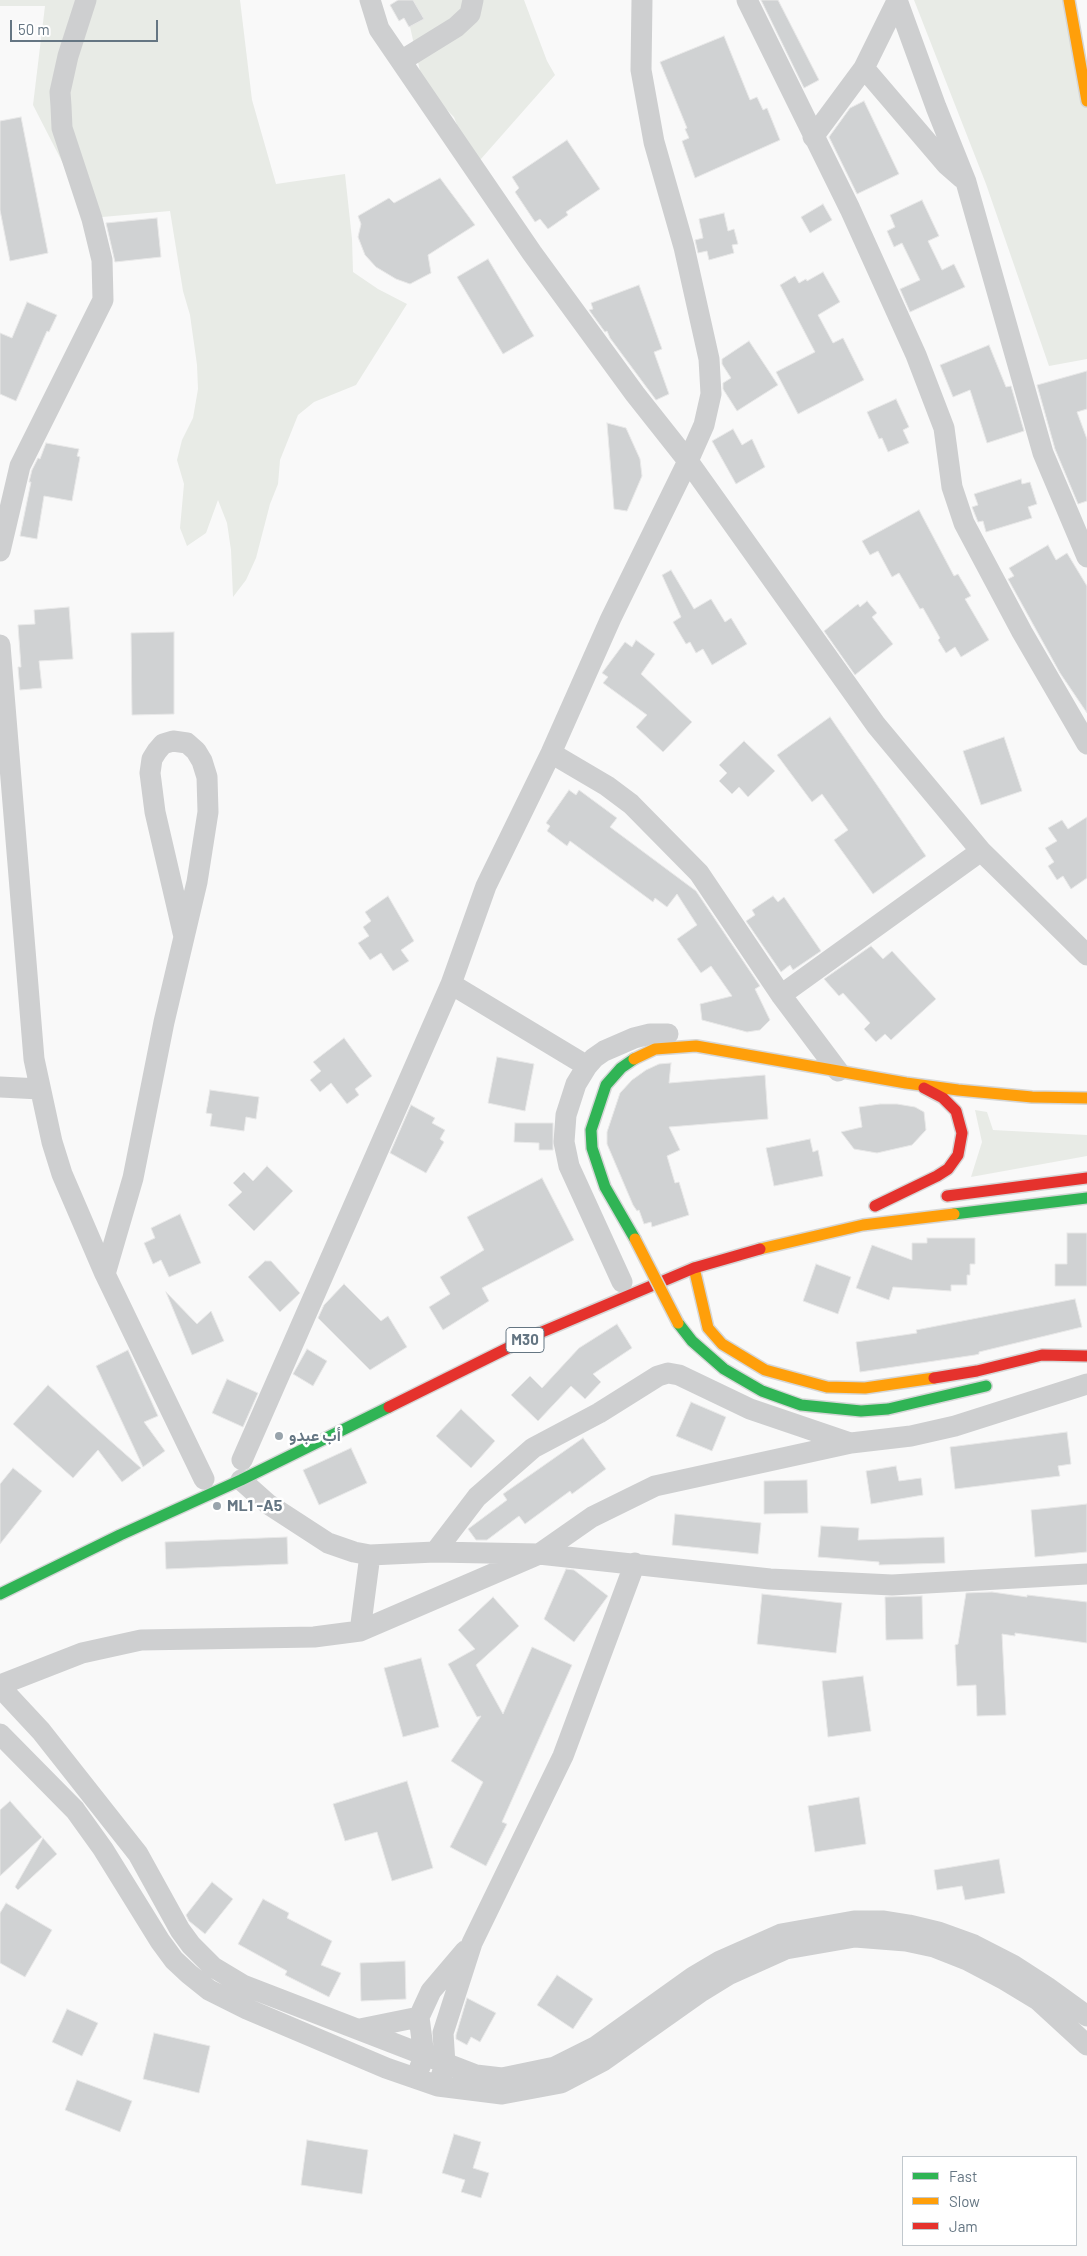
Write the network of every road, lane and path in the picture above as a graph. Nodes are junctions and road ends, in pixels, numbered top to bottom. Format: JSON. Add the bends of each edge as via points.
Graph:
{"nodes":[{"id":1,"x":86,"y":0,"type":"edge"},
{"id":2,"x":370,"y":0,"type":"edge"},
{"id":3,"x":473,"y":0,"type":"edge"},
{"id":4,"x":642,"y":0,"type":"edge"},
{"id":5,"x":748,"y":0,"type":"edge"},
{"id":6,"x":897,"y":0,"type":"edge"},
{"id":7,"x":1069,"y":0,"type":"edge"},
{"id":8,"x":401,"y":61,"type":"junction"},
{"id":9,"x":864,"y":68,"type":"junction"},
{"id":10,"x":1087,"y":101,"type":"edge"},
{"id":11,"x":813,"y":137,"type":"junction"},
{"id":12,"x":966,"y":182,"type":"junction"},
{"id":13,"x":688,"y":461,"type":"junction"},
{"id":14,"x":0,"y":551,"type":"edge"},
{"id":15,"x":1087,"y":557,"type":"edge"},
{"id":16,"x":0,"y":645,"type":"edge"},
{"id":17,"x":1087,"y":744,"type":"edge"},
{"id":18,"x":551,"y":753,"type":"junction"},
{"id":19,"x":981,"y":850,"type":"junction"},
{"id":20,"x":184,"y":937,"type":"junction"},
{"id":21,"x":1087,"y":955,"type":"edge"},
{"id":22,"x":451,"y":984,"type":"junction"},
{"id":23,"x":782,"y":995,"type":"junction"},
{"id":24,"x":668,"y":1034,"type":"dead end"},
{"id":25,"x":587,"y":1066,"type":"junction"},
{"id":26,"x":838,"y":1071,"type":"junction"},
{"id":27,"x":906,"y":1083,"type":"junction"},
{"id":28,"x":0,"y":1087,"type":"edge"},
{"id":29,"x":40,"y":1089,"type":"junction"},
{"id":30,"x":1087,"y":1098,"type":"edge"},
{"id":31,"x":1087,"y":1178,"type":"edge"},
{"id":32,"x":934,"y":1198,"type":"dead end"},
{"id":33,"x":1087,"y":1198,"type":"edge"},
{"id":34,"x":914,"y":1201,"type":"dead end"},
{"id":35,"x":658,"y":1268,"type":"dead end"},
{"id":36,"x":694,"y":1268,"type":"junction"},
{"id":37,"x":104,"y":1274,"type":"junction"},
{"id":38,"x":627,"y":1280,"type":"joint"},
{"id":39,"x":1086,"y":1356,"type":"edge"},
{"id":40,"x":1059,"y":1366,"type":"dead end"},
{"id":41,"x":993,"y":1384,"type":"dead end"},
{"id":42,"x":1087,"y":1384,"type":"edge"},
{"id":43,"x":851,"y":1443,"type":"junction"},
{"id":44,"x":244,"y":1464,"type":"junction"},
{"id":45,"x":204,"y":1479,"type":"dead end"},
{"id":46,"x":434,"y":1552,"type":"junction"},
{"id":47,"x":539,"y":1554,"type":"junction"},
{"id":48,"x":370,"y":1555,"type":"junction"},
{"id":49,"x":634,"y":1564,"type":"junction"},
{"id":50,"x":1087,"y":1574,"type":"edge"},
{"id":51,"x":0,"y":1594,"type":"edge"},
{"id":52,"x":360,"y":1631,"type":"junction"},
{"id":53,"x":0,"y":1686,"type":"edge"},
{"id":54,"x":0,"y":1734,"type":"edge"},
{"id":55,"x":472,"y":1943,"type":"junction"},
{"id":56,"x":1087,"y":2016,"type":"edge"},
{"id":57,"x":419,"y":2017,"type":"junction"},
{"id":58,"x":360,"y":2029,"type":"junction"},
{"id":59,"x":1087,"y":2045,"type":"edge"},
{"id":60,"x":424,"y":2056,"type":"junction"},
{"id":61,"x":445,"y":2064,"type":"junction"},
{"id":62,"x":416,"y":2078,"type":"junction"},
{"id":63,"x":438,"y":2086,"type":"junction"}],
"edges":[{"from":1,"to":14,"type":"street","via":[[60,92],[62,128],[92,218],[102,260],[103,300],[20,466]]},
{"from":2,"to":8,"type":"street","via":[[379,29]]},
{"from":3,"to":8,"type":"street","via":[[470,14],[456,27]]},
{"from":4,"to":13,"type":"street","via":[[642,70],[654,142],[684,246],[709,359],[711,394],[704,425]]},
{"from":5,"to":11,"type":"street"},
{"from":6,"to":9,"type":"street"},
{"from":6,"to":12,"type":"street"},
{"from":7,"to":10,"type":"highway"},
{"from":8,"to":13,"type":"street","via":[[532,253]]},
{"from":9,"to":11,"type":"street"},
{"from":9,"to":12,"type":"street","via":[[940,157]]},
{"from":11,"to":17,"type":"street","via":[[850,209],[916,355],[944,428],[952,488],[964,523]]},
{"from":12,"to":15,"type":"street","via":[[1043,453]]},
{"from":13,"to":18,"type":"street"},
{"from":13,"to":19,"type":"street","via":[[876,725]]},
{"from":16,"to":29,"type":"street","via":[[34,1059]]},
{"from":18,"to":22,"type":"street","via":[[486,886]]},
{"from":18,"to":23,"type":"street","via":[[615,792],[674,845],[699,872]]},
{"from":19,"to":21,"type":"street"},
{"from":19,"to":23,"type":"street"},
{"from":20,"to":20,"type":"street","via":[[202,855],[208,812],[207,777],[196,751],[187,743],[173,741],[163,744],[157,751],[150,773],[155,812]]},
{"from":20,"to":37,"type":"street","via":[[133,1178]]},
{"from":22,"to":25,"type":"street"},
{"from":22,"to":44,"type":"street"},
{"from":23,"to":26,"type":"street"},
{"from":24,"to":25,"type":"street","via":[[650,1034],[618,1044]]},
{"from":25,"to":38,"type":"street","via":[[570,1099],[564,1142],[573,1175]]},
{"from":26,"to":27,"type":"highway"},
{"from":26,"to":41,"type":"highway","bridge":true,"via":[[696,1046],[670,1046],[638,1056],[621,1068],[606,1085],[591,1130],[592,1148],[605,1187],[678,1323],[707,1356],[762,1391],[801,1404],[861,1411],[888,1409]]},
{"from":27,"to":30,"type":"highway","via":[[1002,1094]]},
{"from":27,"to":34,"type":"highway","via":[[943,1098],[956,1112],[962,1133],[958,1155],[942,1173],[870,1207]]},
{"from":28,"to":29,"type":"street"},
{"from":29,"to":37,"type":"street","via":[[62,1174]]},
{"from":31,"to":32,"type":"highway"},
{"from":33,"to":36,"type":"highway","number":"M30","via":[[873,1224],[772,1246]]},
{"from":35,"to":38,"type":"highway"},
{"from":36,"to":39,"type":"highway","via":[[708,1328],[722,1344],[765,1370],[827,1387],[865,1388],[920,1380],[977,1371],[1042,1355]]},
{"from":36,"to":44,"type":"highway","number":"M30"},
{"from":37,"to":45,"type":"street"},
{"from":39,"to":40,"type":"highway"},
{"from":42,"to":43,"type":"street","via":[[955,1426],[910,1436]]},
{"from":43,"to":46,"type":"street","via":[[750,1409],[679,1375],[668,1373],[533,1448],[477,1497]]},
{"from":43,"to":47,"type":"street","via":[[655,1486],[592,1517]]},
{"from":44,"to":48,"type":"street","via":[[268,1504],[328,1543]]},
{"from":44,"to":51,"type":"highway","number":"M30","via":[[120,1535]]},
{"from":46,"to":47,"type":"street"},
{"from":46,"to":48,"type":"street"},
{"from":47,"to":49,"type":"street"},
{"from":47,"to":52,"type":"street"},
{"from":48,"to":52,"type":"street"},
{"from":49,"to":50,"type":"street","via":[[770,1579],[892,1585]]},
{"from":49,"to":55,"type":"street","via":[[563,1756]]},
{"from":52,"to":53,"type":"street","via":[[314,1637],[141,1640],[82,1653]]},
{"from":53,"to":58,"type":"street","via":[[41,1731],[138,1854],[180,1930],[202,1958],[243,1985]]},
{"from":54,"to":62,"type":"street","via":[[75,1810],[160,1941],[189,1974],[209,1990],[247,2009]]},
{"from":55,"to":57,"type":"street","via":[[431,1991]]},
{"from":55,"to":61,"type":"street","via":[[443,2033]]},
{"from":56,"to":61,"type":"street","via":[[1020,1970],[974,1945],[909,1925],[854,1921],[781,1934],[720,1961],[595,2047],[555,2067],[502,2078],[476,2075]]},
{"from":57,"to":58,"type":"street"},
{"from":57,"to":60,"type":"street"},
{"from":58,"to":60,"type":"street"},
{"from":59,"to":63,"type":"street","via":[[1038,2000],[968,1960],[906,1941],[855,1937],[786,1950],[728,1975],[603,2061],[561,2083],[502,2094]]},
{"from":60,"to":61,"type":"street"},
{"from":60,"to":62,"type":"street"},
{"from":61,"to":63,"type":"street"},
{"from":62,"to":63,"type":"street"}]}
